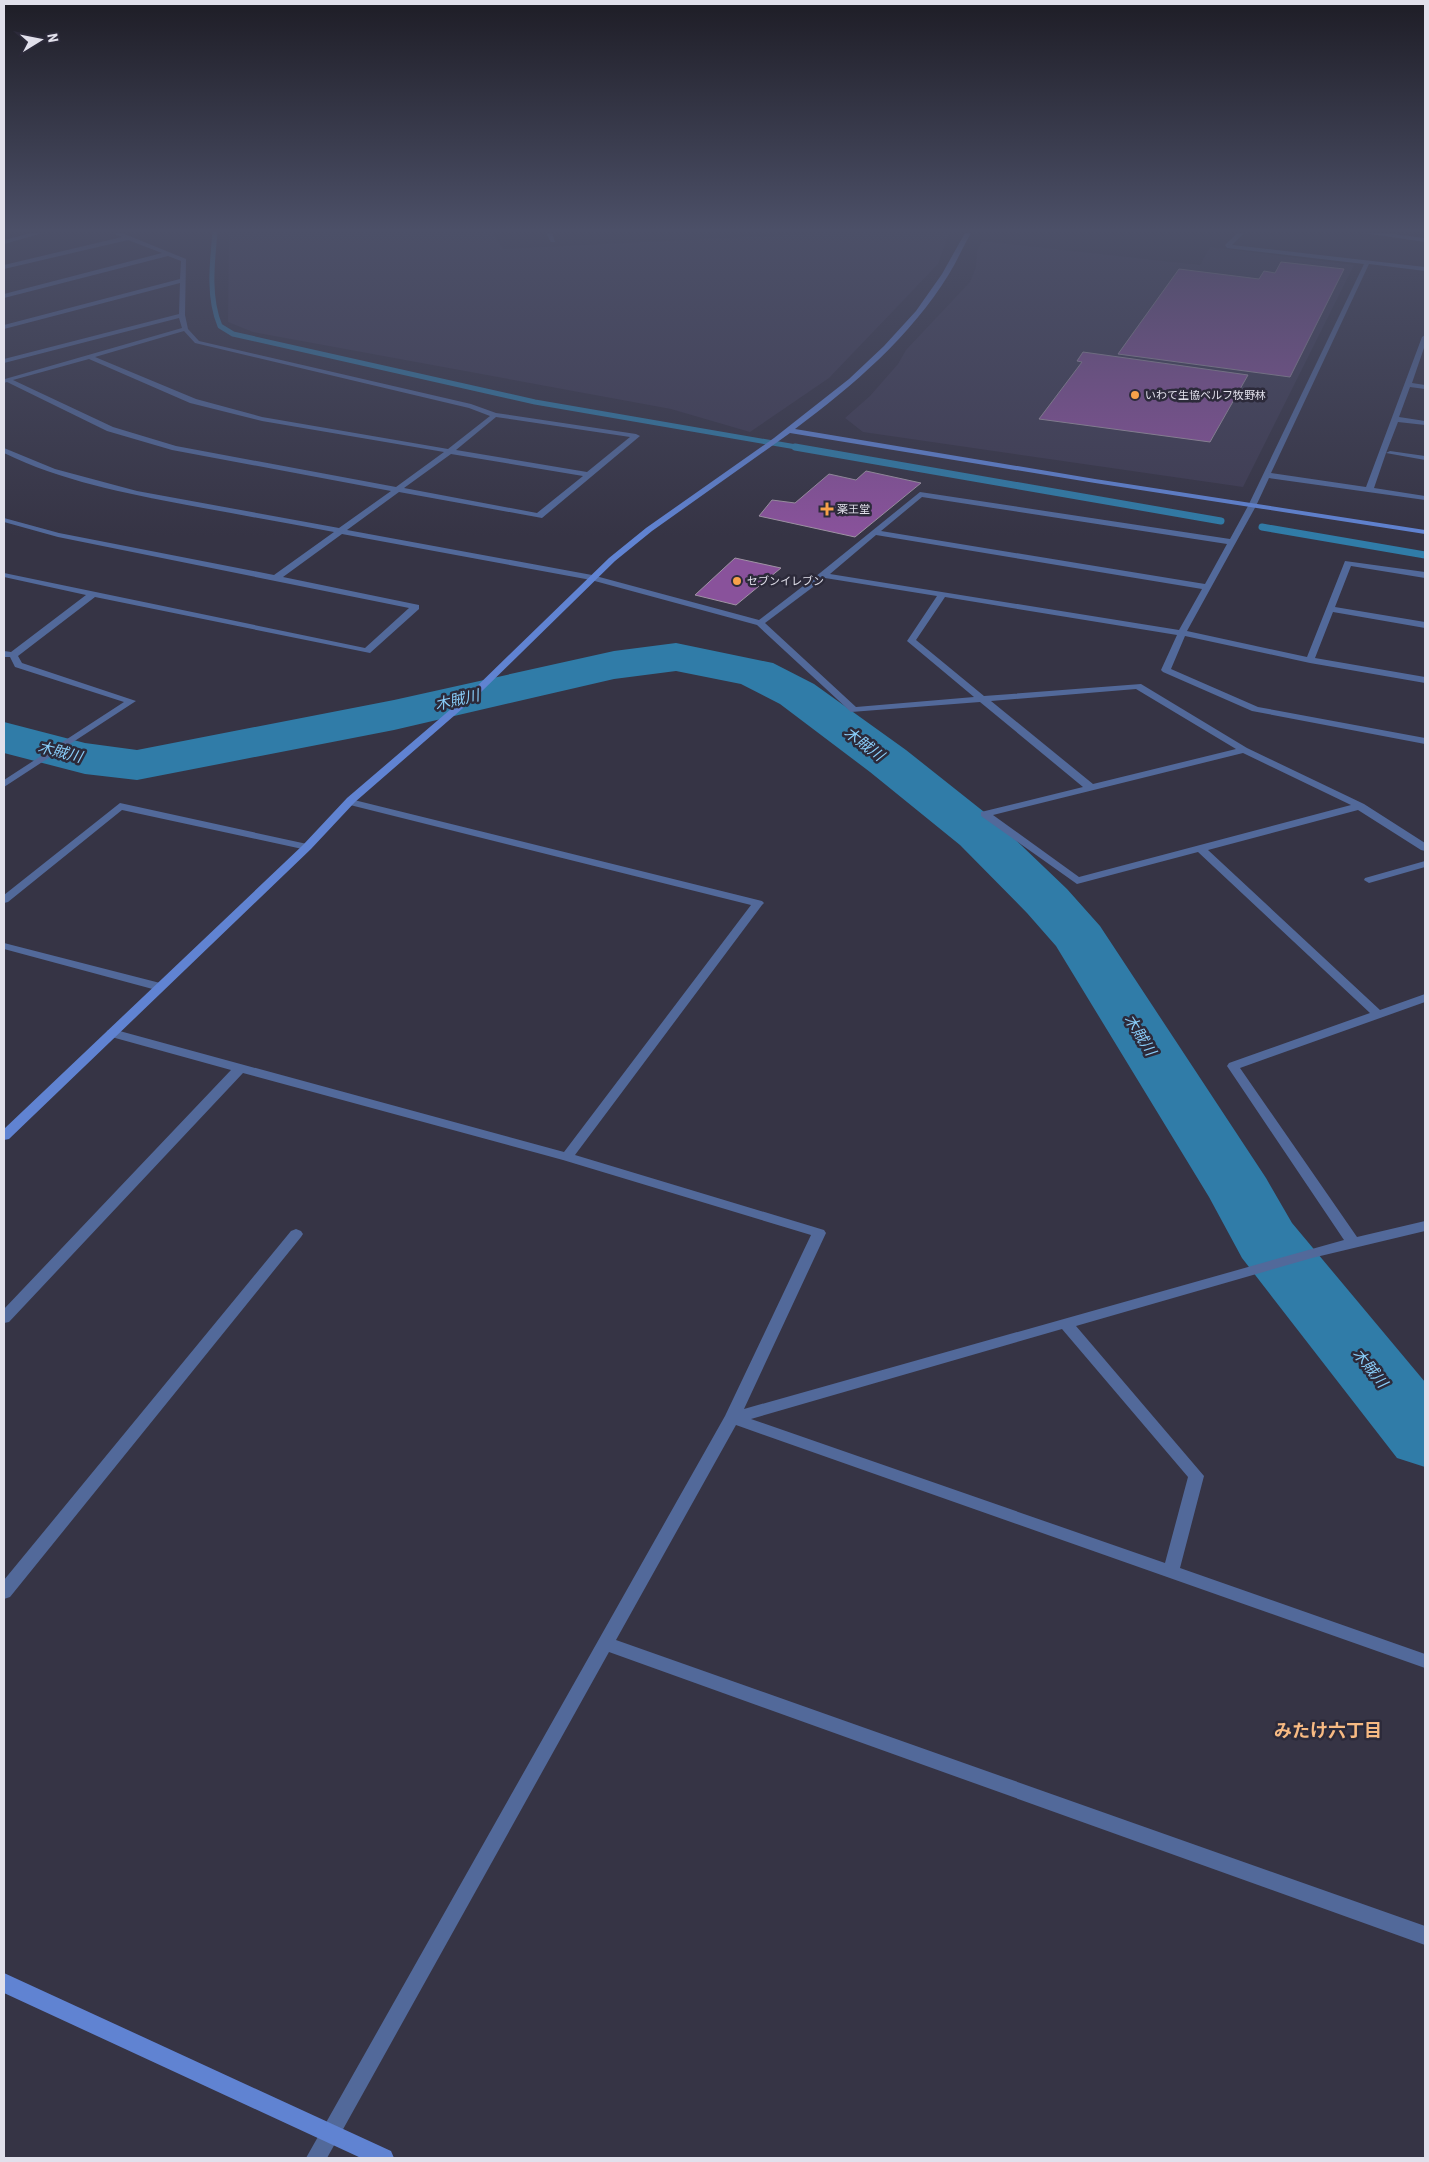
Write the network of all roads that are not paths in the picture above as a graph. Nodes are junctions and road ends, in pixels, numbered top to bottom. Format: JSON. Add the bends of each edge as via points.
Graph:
{"nodes":[{"id":1,"x":109,"y":334,"type":"edge"},
{"id":2,"x":168,"y":334,"type":"edge"},
{"id":3,"x":190,"y":334,"type":"edge"},
{"id":4,"x":898,"y":334,"type":"edge"},
{"id":5,"x":1333,"y":334,"type":"edge"},
{"id":6,"x":1425,"y":338,"type":"edge"},
{"id":7,"x":1422,"y":356,"type":"edge"},
{"id":8,"x":90,"y":357,"type":"junction"},
{"id":9,"x":4,"y":361,"type":"edge"},
{"id":10,"x":5,"y":381,"type":"edge"},
{"id":11,"x":1408,"y":385,"type":"junction"},
{"id":12,"x":1425,"y":387,"type":"edge"},
{"id":13,"x":495,"y":415,"type":"junction"},
{"id":14,"x":1396,"y":419,"type":"junction"},
{"id":15,"x":1425,"y":422,"type":"edge"},
{"id":16,"x":788,"y":430,"type":"junction"},
{"id":17,"x":4,"y":450,"type":"edge"},
{"id":18,"x":449,"y":452,"type":"junction"},
{"id":19,"x":1390,"y":453,"type":"dead end"},
{"id":20,"x":1425,"y":458,"type":"edge"},
{"id":21,"x":589,"y":475,"type":"junction"},
{"id":22,"x":1266,"y":475,"type":"junction"},
{"id":23,"x":398,"y":490,"type":"junction"},
{"id":24,"x":1369,"y":490,"type":"junction"},
{"id":25,"x":1425,"y":498,"type":"edge"},
{"id":26,"x":1252,"y":506,"type":"junction"},
{"id":27,"x":4,"y":520,"type":"edge"},
{"id":28,"x":341,"y":532,"type":"junction"},
{"id":29,"x":874,"y":532,"type":"junction"},
{"id":30,"x":1425,"y":532,"type":"edge"},
{"id":31,"x":1232,"y":542,"type":"junction"},
{"id":32,"x":4,"y":575,"type":"edge"},
{"id":33,"x":823,"y":575,"type":"junction"},
{"id":34,"x":1425,"y":575,"type":"edge"},
{"id":35,"x":276,"y":578,"type":"junction"},
{"id":36,"x":592,"y":578,"type":"junction"},
{"id":37,"x":1207,"y":587,"type":"junction"},
{"id":38,"x":94,"y":593,"type":"junction"},
{"id":39,"x":943,"y":594,"type":"junction"},
{"id":40,"x":1330,"y":609,"type":"junction"},
{"id":41,"x":760,"y":623,"type":"junction"},
{"id":42,"x":1425,"y":625,"type":"edge"},
{"id":43,"x":1182,"y":633,"type":"junction"},
{"id":44,"x":8,"y":654,"type":"edge"},
{"id":45,"x":1310,"y":660,"type":"junction"},
{"id":46,"x":1425,"y":680,"type":"edge"},
{"id":47,"x":983,"y":699,"type":"junction"},
{"id":48,"x":1425,"y":741,"type":"edge"},
{"id":49,"x":1244,"y":750,"type":"junction"},
{"id":50,"x":4,"y":784,"type":"edge"},
{"id":51,"x":1091,"y":788,"type":"junction"},
{"id":52,"x":350,"y":802,"type":"junction"},
{"id":53,"x":1360,"y":806,"type":"junction"},
{"id":54,"x":307,"y":847,"type":"junction"},
{"id":55,"x":1201,"y":848,"type":"junction"},
{"id":56,"x":1425,"y":848,"type":"edge"},
{"id":57,"x":1425,"y":864,"type":"edge"},
{"id":58,"x":1369,"y":880,"type":"dead end"},
{"id":59,"x":4,"y":900,"type":"edge"},
{"id":60,"x":4,"y":946,"type":"edge"},
{"id":61,"x":160,"y":987,"type":"junction"},
{"id":62,"x":1425,"y":998,"type":"edge"},
{"id":63,"x":1378,"y":1014,"type":"junction"},
{"id":64,"x":112,"y":1033,"type":"junction"},
{"id":65,"x":240,"y":1068,"type":"junction"},
{"id":66,"x":4,"y":1136,"type":"edge"},
{"id":67,"x":566,"y":1156,"type":"junction"},
{"id":68,"x":1425,"y":1226,"type":"edge"},
{"id":69,"x":296,"y":1234,"type":"dead end"},
{"id":70,"x":1354,"y":1244,"type":"junction"},
{"id":71,"x":4,"y":1318,"type":"edge"},
{"id":72,"x":1066,"y":1324,"type":"junction"},
{"id":73,"x":732,"y":1418,"type":"junction"},
{"id":74,"x":1171,"y":1572,"type":"junction"},
{"id":75,"x":4,"y":1592,"type":"edge"},
{"id":76,"x":605,"y":1643,"type":"junction"},
{"id":77,"x":1425,"y":1661,"type":"edge"},
{"id":78,"x":1425,"y":1936,"type":"edge"},
{"id":79,"x":4,"y":1983,"type":"edge"},
{"id":80,"x":330,"y":2134,"type":"junction"},
{"id":81,"x":316,"y":2158,"type":"edge"},
{"id":82,"x":384,"y":2158,"type":"edge"}],
"edges":[{"from":1,"to":9,"type":"street"},
{"from":2,"to":8,"type":"street"},
{"from":3,"to":13,"type":"street","via":[[197,342],[471,406]]},
{"from":4,"to":16,"type":"street","via":[[847,385]]},
{"from":5,"to":22,"type":"street"},
{"from":6,"to":7,"type":"street"},
{"from":7,"to":11,"type":"street"},
{"from":8,"to":10,"type":"street"},
{"from":8,"to":18,"type":"street","via":[[193,401],[262,419]]},
{"from":10,"to":23,"type":"street","via":[[110,429],[175,448]]},
{"from":11,"to":12,"type":"street"},
{"from":11,"to":14,"type":"street"},
{"from":13,"to":18,"type":"street"},
{"from":13,"to":21,"type":"street","via":[[636,436]]},
{"from":14,"to":15,"type":"street"},
{"from":14,"to":24,"type":"street"},
{"from":16,"to":26,"type":"street"},
{"from":16,"to":36,"type":"street","via":[[635,540]]},
{"from":17,"to":28,"type":"street","via":[[74,477],[137,493]]},
{"from":18,"to":21,"type":"street"},
{"from":18,"to":23,"type":"street"},
{"from":19,"to":20,"type":"street"},
{"from":21,"to":23,"type":"street","via":[[539,516]]},
{"from":22,"to":24,"type":"street"},
{"from":22,"to":26,"type":"street"},
{"from":23,"to":28,"type":"street"},
{"from":24,"to":25,"type":"street"},
{"from":26,"to":30,"type":"street"},
{"from":26,"to":31,"type":"street"},
{"from":27,"to":35,"type":"street","via":[[58,535]]},
{"from":28,"to":35,"type":"street"},
{"from":28,"to":36,"type":"street"},
{"from":29,"to":31,"type":"street","via":[[920,494]]},
{"from":29,"to":33,"type":"street"},
{"from":29,"to":37,"type":"street"},
{"from":31,"to":37,"type":"street"},
{"from":32,"to":38,"type":"street"},
{"from":33,"to":39,"type":"street"},
{"from":33,"to":41,"type":"street"},
{"from":34,"to":40,"type":"street","via":[[1348,563]]},
{"from":35,"to":38,"type":"street","via":[[416,607],[367,651]]},
{"from":36,"to":41,"type":"street"},
{"from":36,"to":52,"type":"street","via":[[473,695]]},
{"from":37,"to":43,"type":"street"},
{"from":38,"to":44,"type":"street"},
{"from":39,"to":43,"type":"street"},
{"from":39,"to":47,"type":"street","via":[[911,641]]},
{"from":40,"to":42,"type":"street"},
{"from":40,"to":45,"type":"street"},
{"from":41,"to":47,"type":"street","via":[[854,710]]},
{"from":43,"to":45,"type":"street"},
{"from":43,"to":48,"type":"street","via":[[1166,670],[1255,709]]},
{"from":44,"to":50,"type":"street","via":[[18,665],[131,701]]},
{"from":45,"to":46,"type":"street"},
{"from":47,"to":49,"type":"street","via":[[1138,686]]},
{"from":47,"to":51,"type":"street"},
{"from":49,"to":51,"type":"street"},
{"from":49,"to":53,"type":"street"},
{"from":51,"to":55,"type":"street","via":[[985,814],[1077,882]]},
{"from":52,"to":54,"type":"street"},
{"from":52,"to":67,"type":"street","via":[[758,903]]},
{"from":53,"to":55,"type":"street"},
{"from":53,"to":56,"type":"street"},
{"from":54,"to":59,"type":"street","via":[[120,806]]},
{"from":54,"to":61,"type":"street"},
{"from":55,"to":63,"type":"street"},
{"from":57,"to":58,"type":"street"},
{"from":60,"to":61,"type":"street"},
{"from":61,"to":64,"type":"street"},
{"from":62,"to":63,"type":"street"},
{"from":63,"to":70,"type":"street","via":[[1233,1066]]},
{"from":64,"to":65,"type":"street"},
{"from":64,"to":66,"type":"street"},
{"from":65,"to":67,"type":"street"},
{"from":65,"to":71,"type":"street"},
{"from":67,"to":73,"type":"street","via":[[818,1233]]},
{"from":68,"to":70,"type":"street"},
{"from":69,"to":75,"type":"street"},
{"from":70,"to":72,"type":"street","via":[[1312,1253]]},
{"from":72,"to":73,"type":"street"},
{"from":72,"to":74,"type":"street","via":[[1196,1476]]},
{"from":73,"to":74,"type":"street"},
{"from":73,"to":76,"type":"street"},
{"from":74,"to":77,"type":"street"},
{"from":76,"to":78,"type":"street"},
{"from":76,"to":80,"type":"street"},
{"from":79,"to":80,"type":"street"},
{"from":80,"to":81,"type":"street"},
{"from":80,"to":82,"type":"street"}]}
